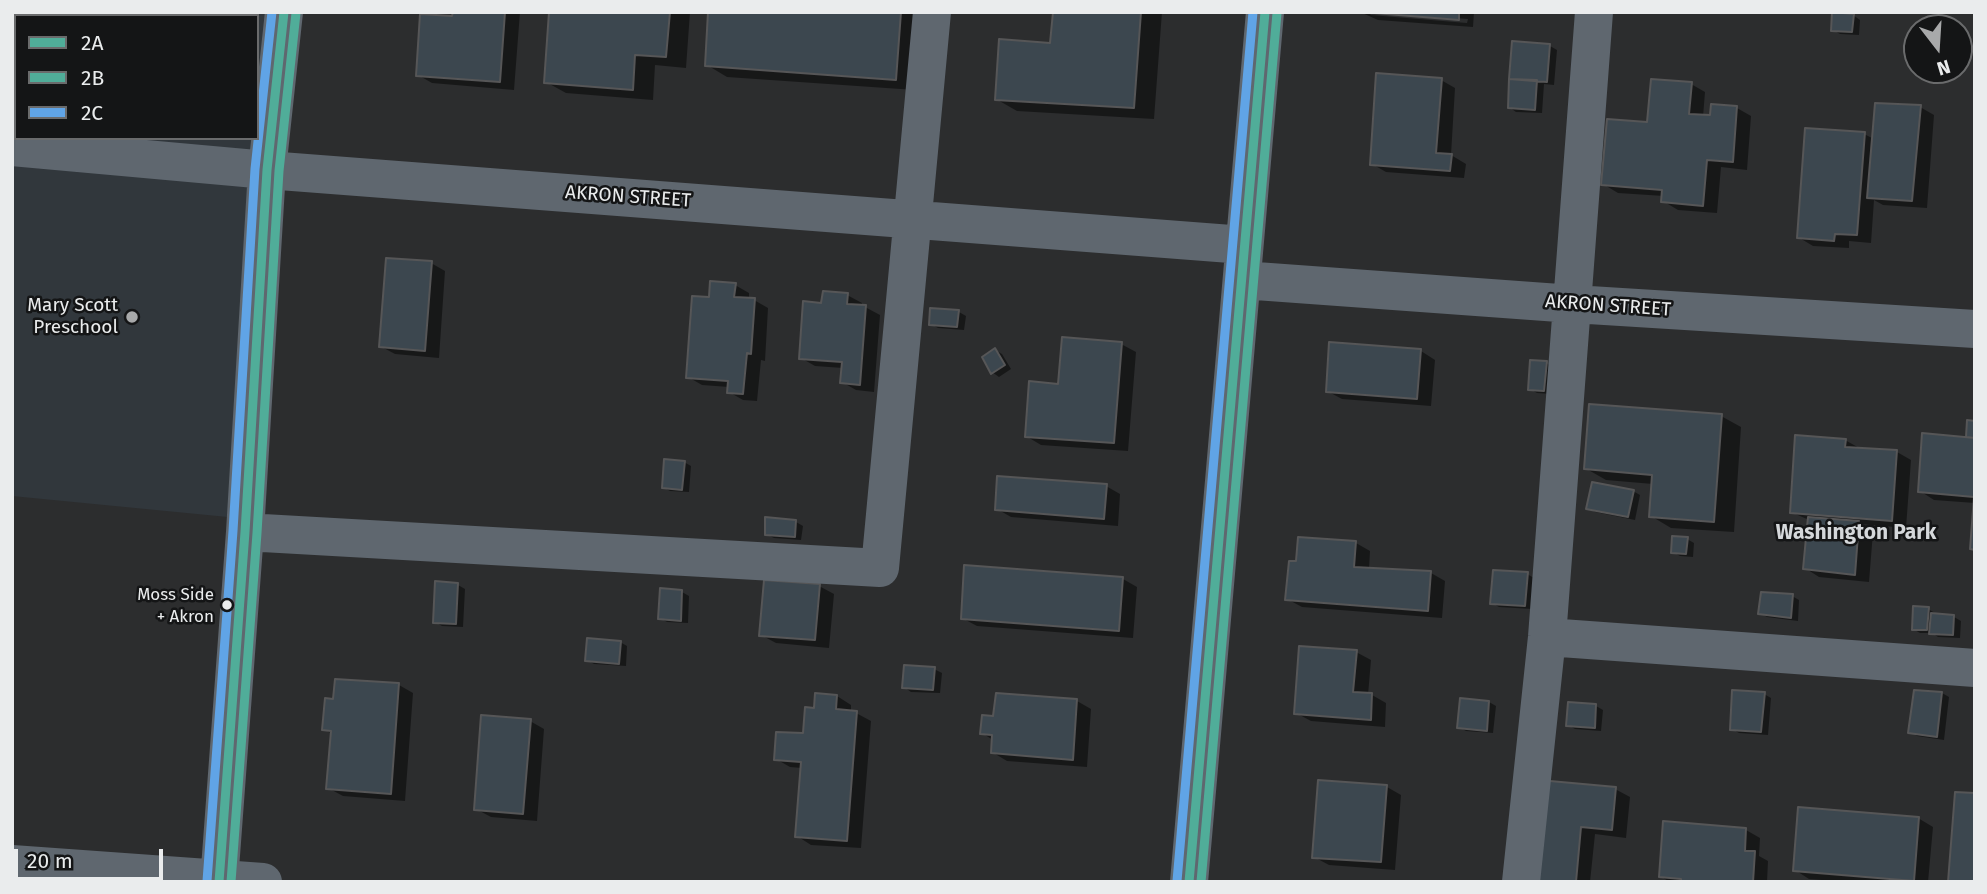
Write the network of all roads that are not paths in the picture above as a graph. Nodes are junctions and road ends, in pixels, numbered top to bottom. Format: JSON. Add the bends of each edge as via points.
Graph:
{"nodes":[{"id":1,"x":284,"y":12,"type":"edge"},
{"id":2,"x":932,"y":12,"type":"edge"},
{"id":3,"x":1265,"y":12,"type":"edge"},
{"id":4,"x":1594,"y":12,"type":"edge"},
{"id":5,"x":12,"y":147,"type":"edge"},
{"id":6,"x":267,"y":170,"type":"junction"},
{"id":7,"x":913,"y":219,"type":"junction"},
{"id":8,"x":1243,"y":262,"type":"junction"},
{"id":9,"x":1573,"y":304,"type":"junction"},
{"id":10,"x":1975,"y":329,"type":"edge"},
{"id":11,"x":245,"y":532,"type":"junction"},
{"id":12,"x":1547,"y":637,"type":"junction"},
{"id":13,"x":1975,"y":668,"type":"edge"},
{"id":14,"x":12,"y":864,"type":"edge"},
{"id":15,"x":219,"y":880,"type":"edge"},
{"id":16,"x":263,"y":882,"type":"edge"},
{"id":17,"x":1189,"y":882,"type":"edge"},
{"id":18,"x":1521,"y":882,"type":"edge"}],
"edges":[{"from":1,"to":6,"type":"street"},
{"from":2,"to":7,"type":"street"},
{"from":3,"to":8,"type":"street"},
{"from":4,"to":9,"type":"street"},
{"from":5,"to":6,"type":"street","name":"AKRON STREET"},
{"from":6,"to":7,"type":"street","name":"AKRON STREET"},
{"from":6,"to":11,"type":"street"},
{"from":7,"to":8,"type":"street","name":"AKRON STREET"},
{"from":7,"to":11,"type":"street","via":[[880,568]]},
{"from":8,"to":9,"type":"street","name":"AKRON STREET"},
{"from":8,"to":17,"type":"street"},
{"from":9,"to":10,"type":"street","name":"AKRON STREET"},
{"from":9,"to":12,"type":"street"},
{"from":11,"to":15,"type":"street"},
{"from":12,"to":13,"type":"street"},
{"from":12,"to":18,"type":"street"},
{"from":14,"to":15,"type":"street"},
{"from":15,"to":16,"type":"street"}]}
